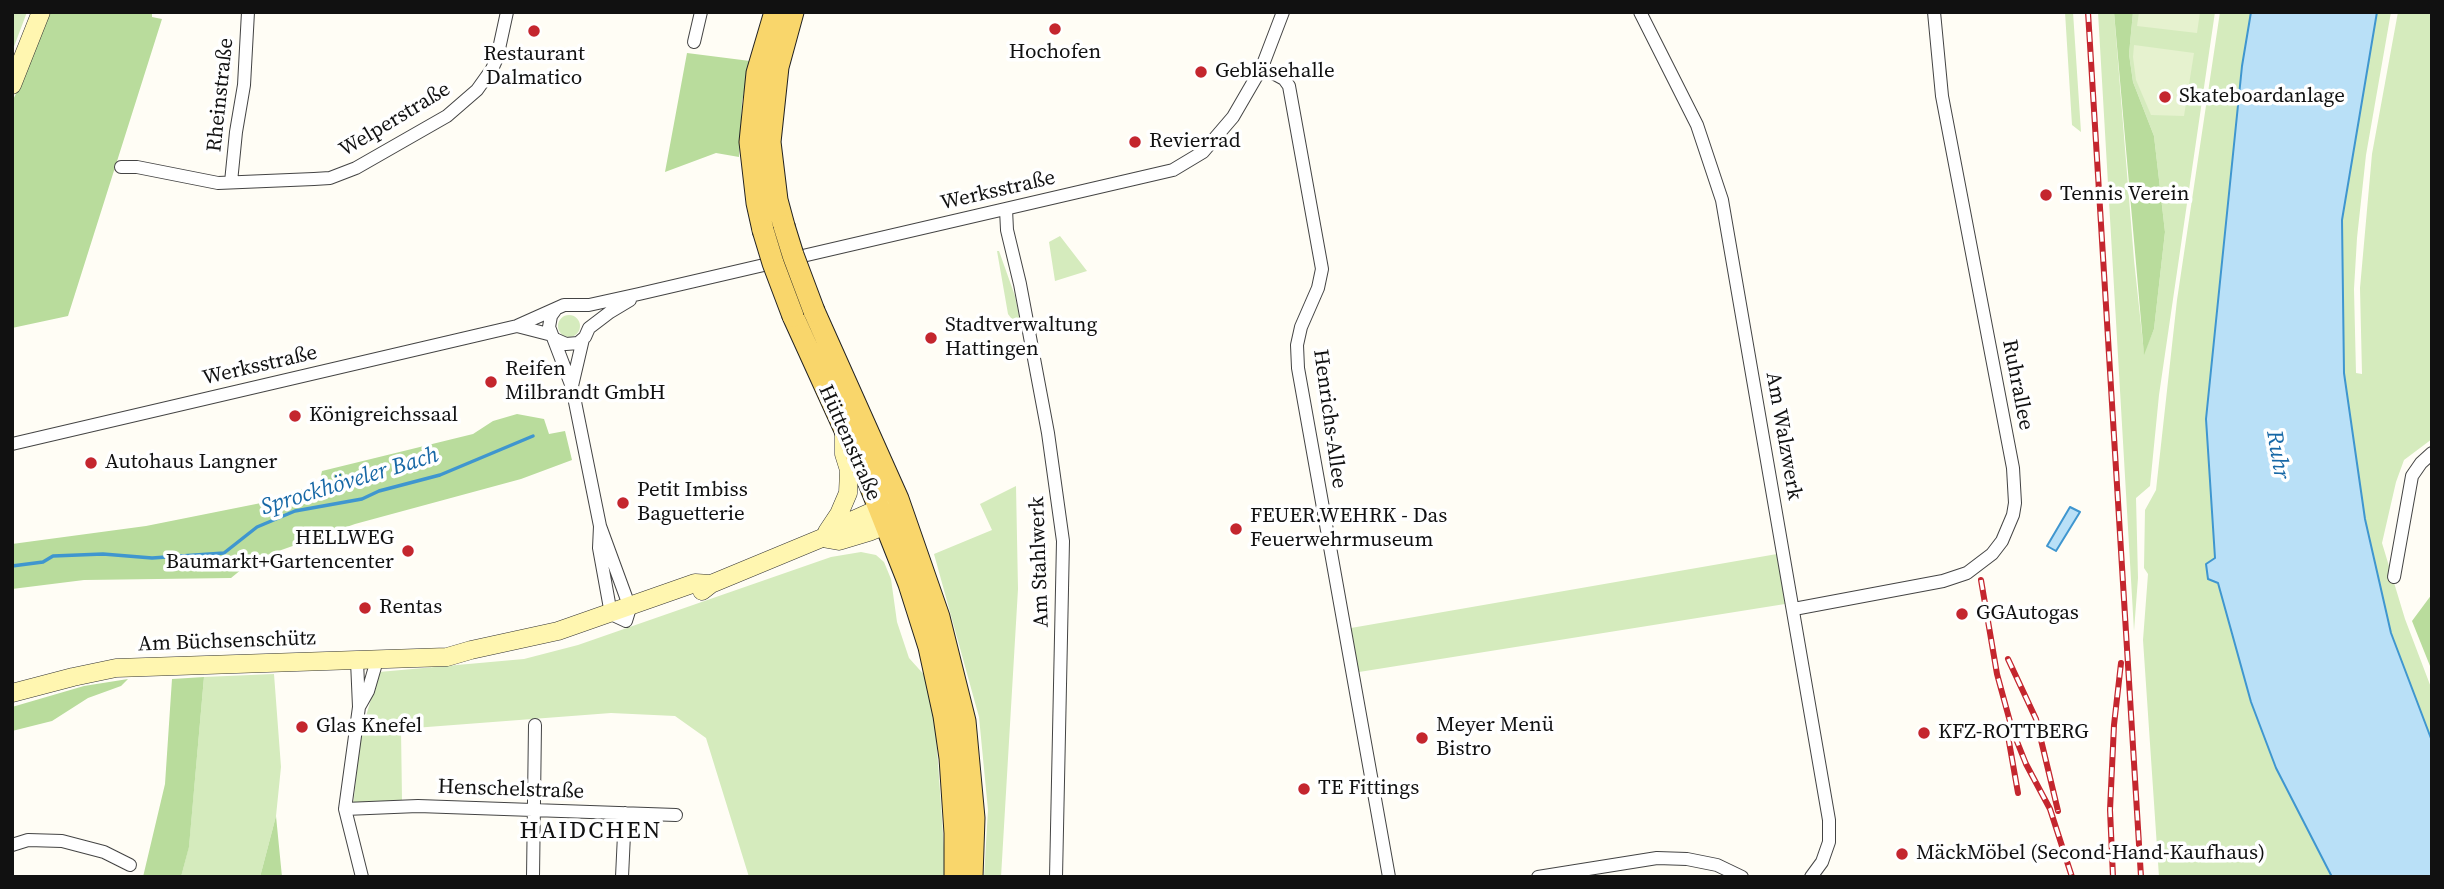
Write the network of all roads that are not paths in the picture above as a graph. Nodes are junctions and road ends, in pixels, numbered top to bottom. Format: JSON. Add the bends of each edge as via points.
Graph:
{"nodes":[{"id":1,"x":41,"y":12,"type":"edge"},
{"id":2,"x":248,"y":12,"type":"edge"},
{"id":3,"x":507,"y":12,"type":"edge"},
{"id":4,"x":701,"y":12,"type":"edge"},
{"id":5,"x":775,"y":12,"type":"edge"},
{"id":6,"x":793,"y":12,"type":"edge"},
{"id":7,"x":1283,"y":12,"type":"edge"},
{"id":8,"x":1640,"y":12,"type":"edge"},
{"id":9,"x":1934,"y":12,"type":"edge"},
{"id":10,"x":694,"y":43,"type":"dead end"},
{"id":11,"x":1262,"y":67,"type":"junction"},
{"id":12,"x":12,"y":85,"type":"edge"},
{"id":13,"x":121,"y":167,"type":"dead end"},
{"id":14,"x":330,"y":177,"type":"joint"},
{"id":15,"x":231,"y":182,"type":"junction"},
{"id":16,"x":1006,"y":209,"type":"junction"},
{"id":17,"x":774,"y":228,"type":"junction"},
{"id":18,"x":639,"y":294,"type":"junction"},
{"id":19,"x":577,"y":306,"type":"junction"},
{"id":20,"x":556,"y":309,"type":"junction"},
{"id":21,"x":517,"y":326,"type":"junction"},
{"id":22,"x":586,"y":334,"type":"junction"},
{"id":23,"x":554,"y":337,"type":"junction"},
{"id":24,"x":572,"y":387,"type":"junction"},
{"id":25,"x":844,"y":430,"type":"junction"},
{"id":26,"x":12,"y":444,"type":"edge"},
{"id":27,"x":2432,"y":453,"type":"edge"},
{"id":28,"x":891,"y":511,"type":"junction"},
{"id":29,"x":600,"y":526,"type":"junction"},
{"id":30,"x":822,"y":538,"type":"junction"},
{"id":31,"x":2394,"y":577,"type":"dead end"},
{"id":32,"x":1794,"y":609,"type":"junction"},
{"id":33,"x":622,"y":614,"type":"junction"},
{"id":34,"x":357,"y":660,"type":"junction"},
{"id":35,"x":377,"y":660,"type":"junction"},
{"id":36,"x":12,"y":693,"type":"edge"},
{"id":37,"x":359,"y":707,"type":"junction"},
{"id":38,"x":535,"y":725,"type":"dead end"},
{"id":39,"x":345,"y":809,"type":"junction"},
{"id":40,"x":534,"y":810,"type":"junction"},
{"id":41,"x":625,"y":813,"type":"junction"},
{"id":42,"x":676,"y":815,"type":"dead end"},
{"id":43,"x":12,"y":845,"type":"edge"},
{"id":44,"x":130,"y":865,"type":"dead end"},
{"id":45,"x":362,"y":877,"type":"edge"},
{"id":46,"x":534,"y":877,"type":"edge"},
{"id":47,"x":622,"y":877,"type":"edge"},
{"id":48,"x":955,"y":877,"type":"edge"},
{"id":49,"x":972,"y":877,"type":"edge"},
{"id":50,"x":1056,"y":877,"type":"edge"},
{"id":51,"x":1389,"y":877,"type":"edge"},
{"id":52,"x":1538,"y":877,"type":"edge"},
{"id":53,"x":1742,"y":877,"type":"edge"},
{"id":54,"x":1811,"y":877,"type":"edge"}],
"edges":[{"from":1,"to":12,"type":"street"},
{"from":2,"to":15,"type":"street","name":"Rheinstraße"},
{"from":3,"to":14,"type":"street","name":"Welperstraße","via":[[492,69],[467,100],[398,146]]},
{"from":4,"to":10,"type":"street"},
{"from":5,"to":17,"type":"main road","name":"Hüttenstraße","via":[[757,73],[750,142],[757,204]]},
{"from":6,"to":17,"type":"main road","name":"Hüttenstraße","via":[[778,67],[770,142],[778,200]]},
{"from":7,"to":11,"type":"street","name":"Werksstraße"},
{"from":8,"to":32,"type":"street","name":"Am Walzwerk","via":[[1697,125],[1722,200]]},
{"from":9,"to":32,"type":"street","name":"Ruhrallee","via":[[1944,108],[2013,468],[2013,515],[1992,554],[1967,573]]},
{"from":11,"to":16,"type":"street","name":"Werksstraße","via":[[1223,130],[1188,161],[1160,174]]},
{"from":11,"to":51,"type":"street","name":"Henrichs-Allee","via":[[1289,86],[1320,256],[1318,288],[1299,336],[1298,368]]},
{"from":13,"to":15,"type":"street","name":"Rheinstraße"},
{"from":14,"to":15,"type":"street","name":"Rheinstraße"},
{"from":16,"to":18,"type":"street","name":"Werksstraße"},
{"from":16,"to":50,"type":"street","name":"Am Stahlwerk","via":[[1063,541]]},
{"from":17,"to":25,"type":"main road","name":"Hüttenstraße","bridge":true,"via":[[773,263]]},
{"from":17,"to":28,"type":"main road","name":"Hüttenstraße","bridge":true,"via":[[793,255]]},
{"from":18,"to":19,"type":"street","name":"Werksstraße"},
{"from":18,"to":22,"type":"street","name":"Werksstraße"},
{"from":19,"to":20,"type":"street","name":"Werksstraße"},
{"from":19,"to":22,"type":"street","via":[[588,316]]},
{"from":20,"to":21,"type":"street","name":"Werksstraße"},
{"from":20,"to":23,"type":"street","via":[[550,320]]},
{"from":21,"to":23,"type":"street","name":"Werksstraße"},
{"from":21,"to":26,"type":"street","name":"Werksstraße"},
{"from":22,"to":23,"type":"street","name":"Werksstraße","via":[[572,344]]},
{"from":22,"to":24,"type":"street"},
{"from":23,"to":24,"type":"street"},
{"from":24,"to":29,"type":"street"},
{"from":25,"to":28,"type":"main road","name":"Hüttenstraße"},
{"from":25,"to":30,"type":"street","via":[[848,493]]},
{"from":27,"to":31,"type":"street","via":[[2412,476]]},
{"from":28,"to":30,"type":"street","name":"Am Büchsenschütz","via":[[839,541]]},
{"from":28,"to":48,"type":"main road","name":"Hüttenstraße","via":[[944,716]]},
{"from":28,"to":49,"type":"main road","name":"Hüttenstraße","via":[[914,543],[939,617],[965,721],[974,818]]},
{"from":29,"to":33,"type":"street"},
{"from":29,"to":33,"type":"street","via":[[599,548]]},
{"from":30,"to":33,"type":"street","name":"Am Büchsenschütz","via":[[711,584],[695,583]]},
{"from":32,"to":54,"type":"street","name":"Am Walzwerk","via":[[1829,820],[1829,842]]},
{"from":33,"to":35,"type":"street","name":"Am Büchsenschütz","via":[[447,657]]},
{"from":34,"to":35,"type":"street","name":"Am Büchsenschütz"},
{"from":34,"to":36,"type":"street","name":"Am Büchsenschütz","via":[[116,668]]},
{"from":34,"to":37,"type":"street"},
{"from":35,"to":37,"type":"street"},
{"from":37,"to":39,"type":"street"},
{"from":38,"to":40,"type":"street"},
{"from":39,"to":40,"type":"street","name":"Henschelstraße"},
{"from":39,"to":45,"type":"street"},
{"from":40,"to":41,"type":"street","name":"Henschelstraße"},
{"from":40,"to":46,"type":"street"},
{"from":41,"to":42,"type":"street","name":"Henschelstraße"},
{"from":41,"to":47,"type":"street"},
{"from":43,"to":44,"type":"street","via":[[28,840],[62,841],[104,852]]},
{"from":52,"to":53,"type":"street","via":[[1657,858],[1717,865]]}]}
